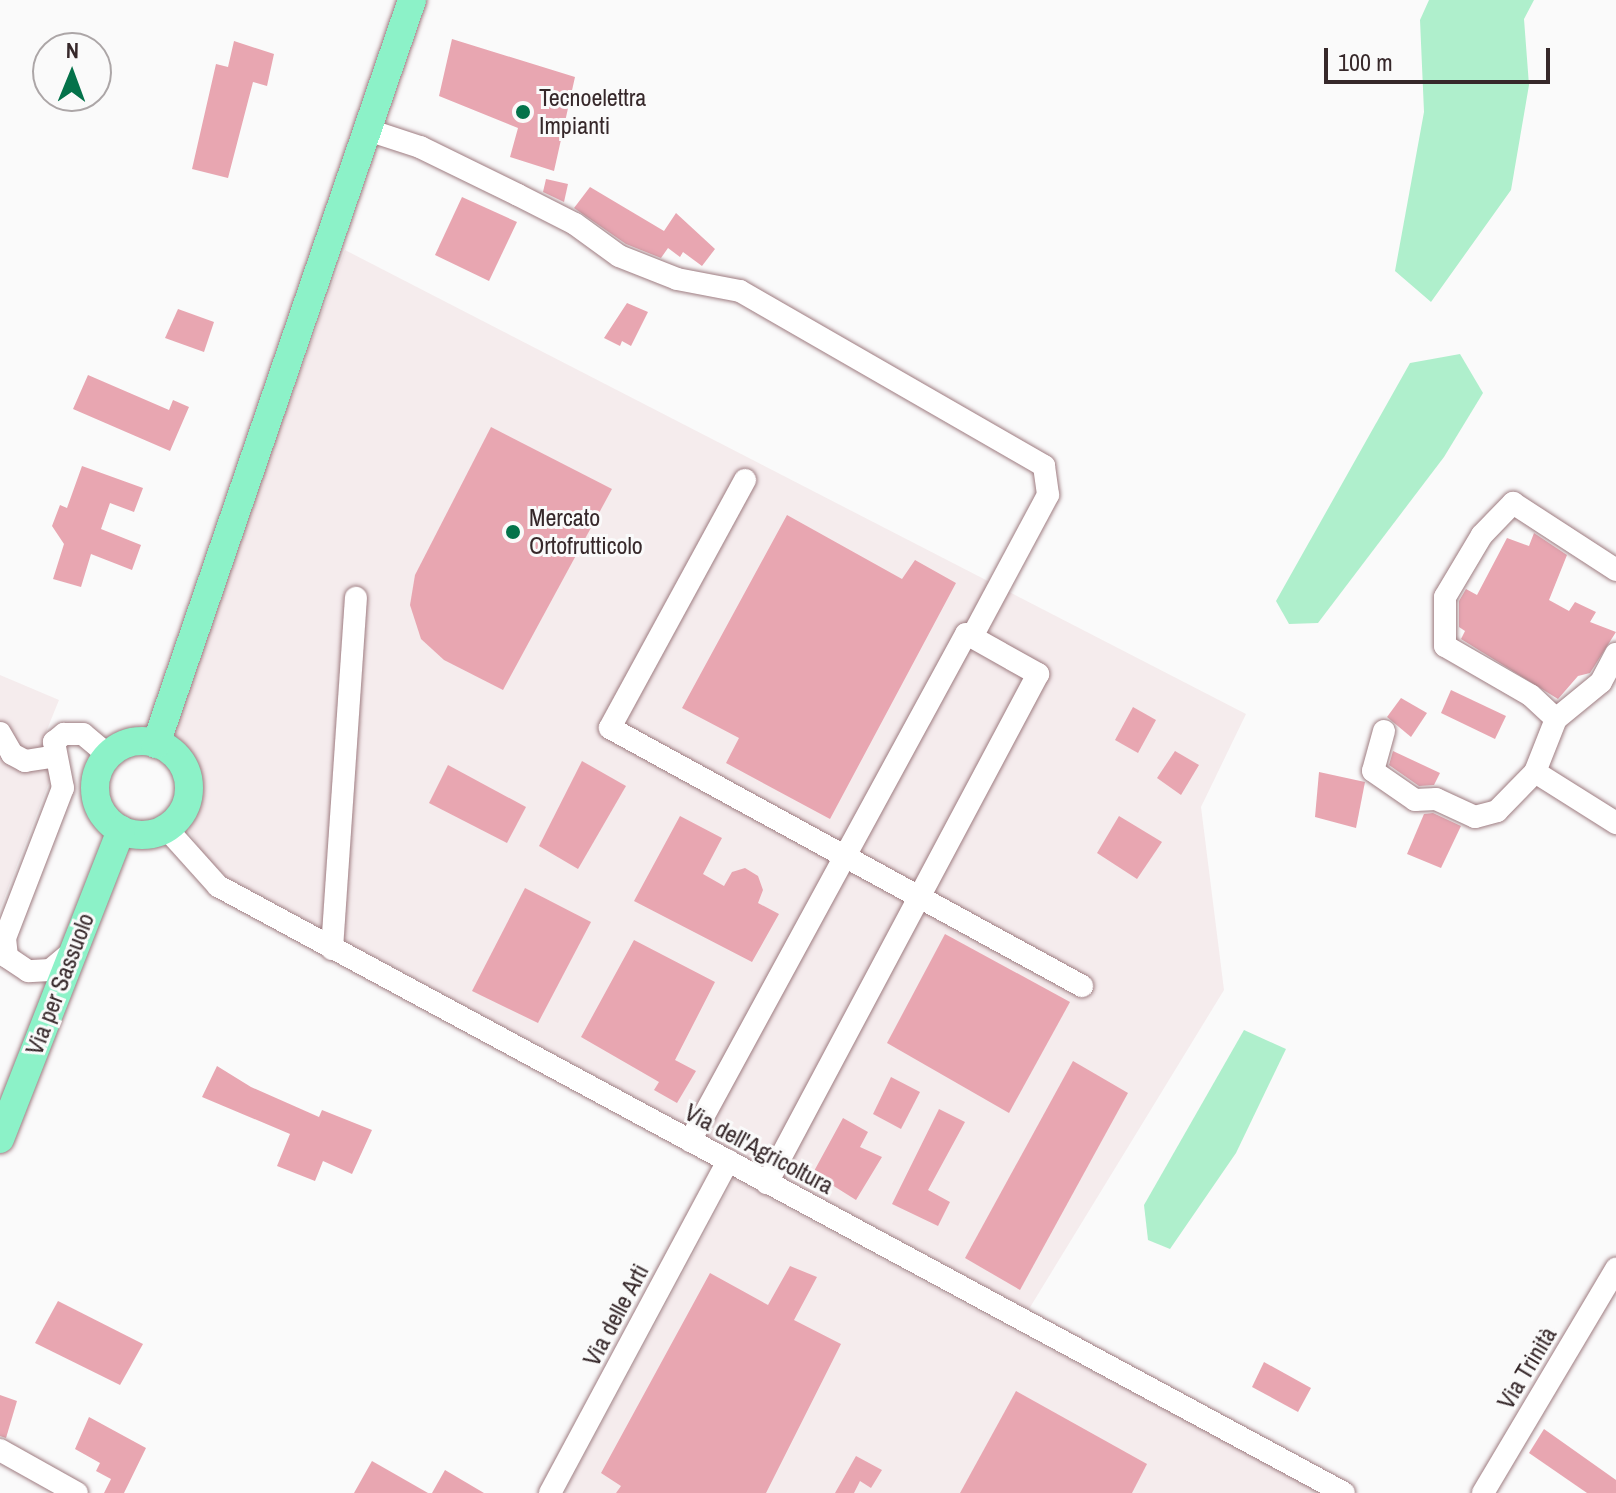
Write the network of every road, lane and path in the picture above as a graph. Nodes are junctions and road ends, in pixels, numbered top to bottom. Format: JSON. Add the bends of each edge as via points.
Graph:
{"nodes":[{"id":1,"x":412,"y":0,"type":"edge"},
{"id":2,"x":368,"y":130,"type":"junction"},
{"id":3,"x":745,"y":480,"type":"dead end"},
{"id":4,"x":1616,"y":570,"type":"edge"},
{"id":5,"x":356,"y":598,"type":"dead end"},
{"id":6,"x":972,"y":637,"type":"junction"},
{"id":7,"x":1616,"y":654,"type":"edge"},
{"id":8,"x":1556,"y":719,"type":"junction"},
{"id":9,"x":1384,"y":731,"type":"dead end"},
{"id":10,"x":0,"y":733,"type":"edge"},
{"id":11,"x":156,"y":744,"type":"junction"},
{"id":12,"x":108,"y":755,"type":"junction"},
{"id":13,"x":55,"y":756,"type":"junction"},
{"id":14,"x":1535,"y":772,"type":"junction"},
{"id":15,"x":1616,"y":823,"type":"edge"},
{"id":16,"x":166,"y":828,"type":"junction"},
{"id":17,"x":121,"y":830,"type":"junction"},
{"id":18,"x":846,"y":855,"type":"junction"},
{"id":19,"x":920,"y":895,"type":"junction"},
{"id":20,"x":332,"y":949,"type":"junction"},
{"id":21,"x":73,"y":951,"type":"junction"},
{"id":22,"x":1082,"y":986,"type":"dead end"},
{"id":23,"x":0,"y":1139,"type":"edge"},
{"id":24,"x":690,"y":1141,"type":"junction"},
{"id":25,"x":728,"y":1161,"type":"junction"},
{"id":26,"x":767,"y":1183,"type":"junction"},
{"id":27,"x":1616,"y":1269,"type":"edge"},
{"id":28,"x":0,"y":1450,"type":"edge"},
{"id":29,"x":77,"y":1493,"type":"edge"},
{"id":30,"x":550,"y":1493,"type":"edge"},
{"id":31,"x":1344,"y":1493,"type":"edge"},
{"id":32,"x":1483,"y":1493,"type":"edge"}],
"edges":[{"from":1,"to":2,"type":"main road"},
{"from":2,"to":6,"type":"street","via":[[420,147],[518,195],[575,224],[619,256],[677,279],[740,291],[1044,466],[1048,495]]},
{"from":2,"to":11,"type":"main road"},
{"from":3,"to":18,"type":"street","via":[[610,728]]},
{"from":4,"to":8,"type":"street","via":[[1513,503],[1482,535],[1445,597],[1445,646],[1530,695]]},
{"from":5,"to":20,"type":"street"},
{"from":6,"to":18,"type":"street","via":[[966,634]]},
{"from":6,"to":19,"type":"street","via":[[1038,674]]},
{"from":7,"to":8,"type":"street","via":[[1601,682]]},
{"from":8,"to":14,"type":"street"},
{"from":9,"to":14,"type":"street","via":[[1373,771],[1415,800],[1436,799],[1475,817],[1497,811]]},
{"from":10,"to":13,"type":"street","via":[[12,754],[25,761]]},
{"from":11,"to":12,"type":"main road","via":[[130,743]]},
{"from":11,"to":16,"type":"main road","via":[[178,759],[188,783],[184,809]]},
{"from":12,"to":13,"type":"street","via":[[73,732],[54,742]]},
{"from":12,"to":17,"type":"main road","via":[[99,767],[95,796],[100,810]]},
{"from":13,"to":21,"type":"street","via":[[63,788],[7,928],[5,948],[17,967],[40,972]]},
{"from":14,"to":15,"type":"street"},
{"from":16,"to":17,"type":"main road","via":[[143,835]]},
{"from":16,"to":20,"type":"street","name":"Via dell'Agricoltura","via":[[218,886]]},
{"from":17,"to":21,"type":"main road","name":"Via per Sassuolo"},
{"from":18,"to":19,"type":"street"},
{"from":18,"to":24,"type":"street"},
{"from":19,"to":22,"type":"street"},
{"from":19,"to":26,"type":"street"},
{"from":20,"to":24,"type":"street","name":"Via dell'Agricoltura"},
{"from":21,"to":23,"type":"main road","name":"Via per Sassuolo"},
{"from":24,"to":25,"type":"street","name":"Via dell'Agricoltura"},
{"from":25,"to":26,"type":"street","name":"Via dell'Agricoltura"},
{"from":25,"to":30,"type":"street","name":"Via delle Arti"},
{"from":26,"to":31,"type":"street","name":"Via dell'Agricoltura"},
{"from":27,"to":32,"type":"street","name":"Via Trinità"},
{"from":28,"to":29,"type":"street"}]}
